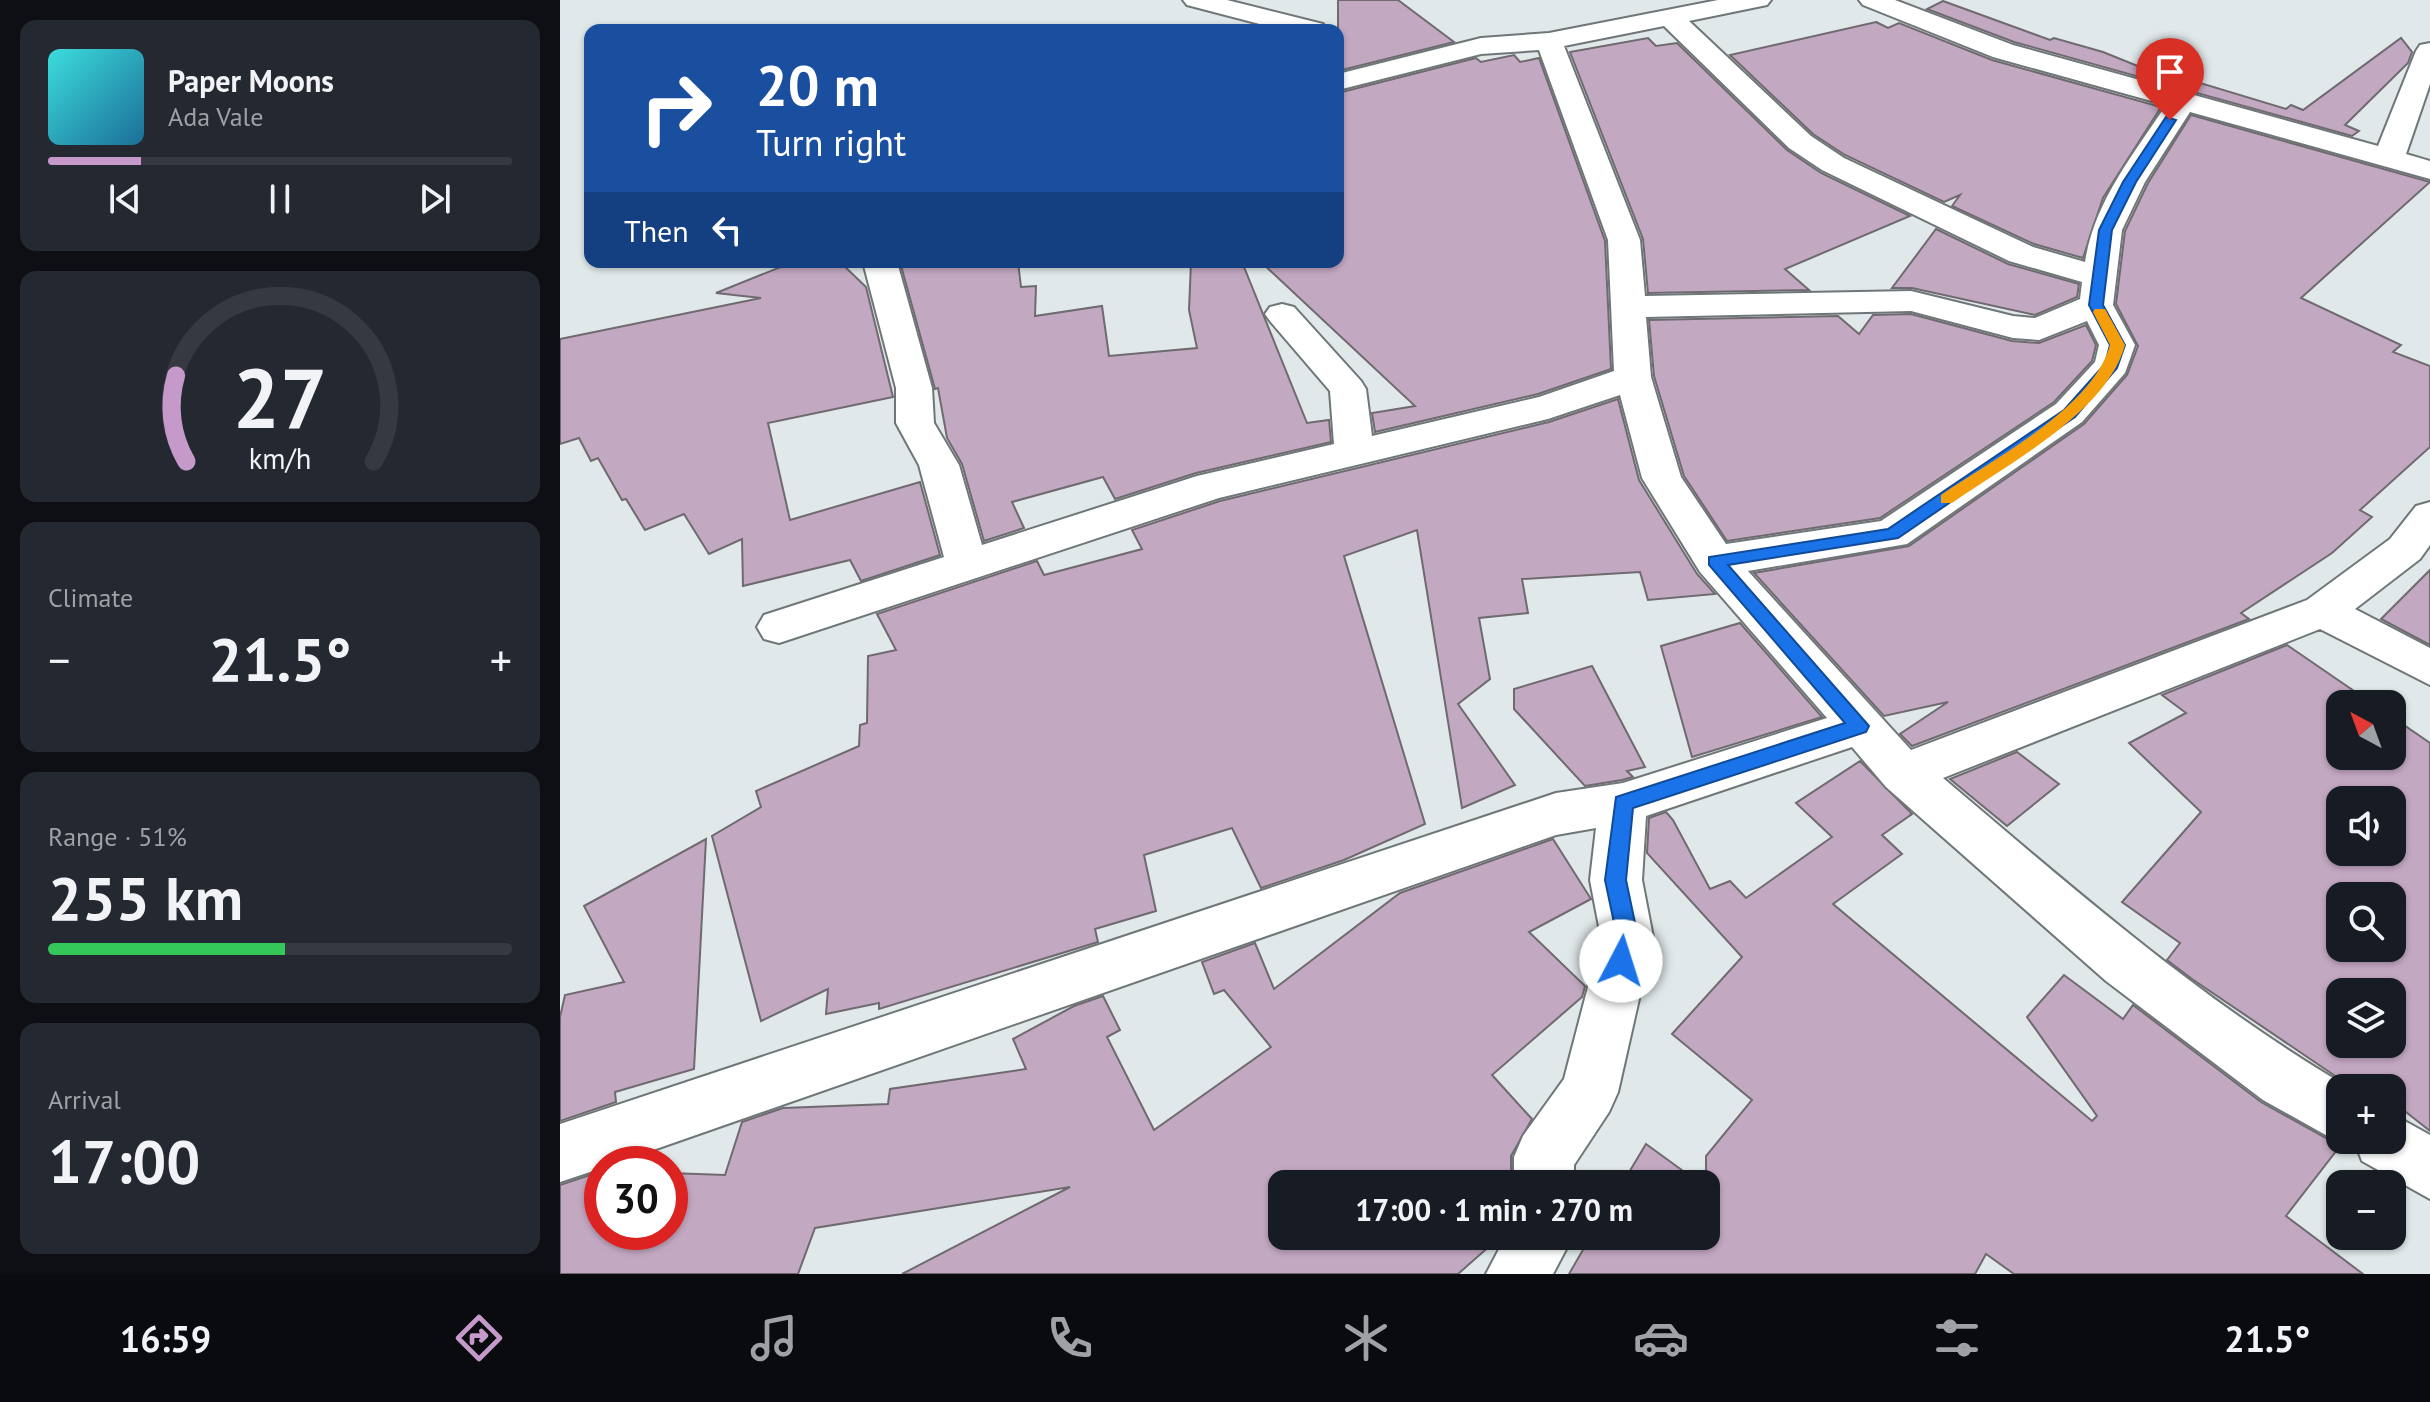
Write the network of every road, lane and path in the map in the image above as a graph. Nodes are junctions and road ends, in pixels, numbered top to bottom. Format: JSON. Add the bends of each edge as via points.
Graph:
{"nodes":[{"id":1,"x":1196,"y":0,"type":"edge"},
{"id":2,"x":1758,"y":0,"type":"edge"},
{"id":3,"x":1872,"y":0,"type":"edge"},
{"id":4,"x":1669,"y":17,"type":"junction"},
{"id":5,"x":1290,"y":24,"type":"edge"},
{"id":6,"x":1549,"y":41,"type":"junction"},
{"id":7,"x":2430,"y":51,"type":"edge"},
{"id":8,"x":1350,"y":55,"type":"dead end"},
{"id":9,"x":1375,"y":71,"type":"junction"},
{"id":10,"x":1344,"y":80,"type":"edge"},
{"id":11,"x":2182,"y":102,"type":"junction"},
{"id":12,"x":2390,"y":157,"type":"junction"},
{"id":13,"x":2430,"y":170,"type":"edge"},
{"id":14,"x":882,"y":268,"type":"edge"},
{"id":15,"x":2098,"y":290,"type":"junction"},
{"id":16,"x":1628,"y":307,"type":"junction"},
{"id":17,"x":1282,"y":314,"type":"dead end"},
{"id":18,"x":1633,"y":377,"type":"junction"},
{"id":19,"x":1354,"y":452,"type":"junction"},
{"id":20,"x":2430,"y":516,"type":"edge"},
{"id":21,"x":1715,"y":561,"type":"junction"},
{"id":22,"x":967,"y":564,"type":"junction"},
{"id":23,"x":2322,"y":611,"type":"junction"},
{"id":24,"x":779,"y":627,"type":"dead end"},
{"id":25,"x":2430,"y":668,"type":"edge"},
{"id":26,"x":1860,"y":726,"type":"junction"},
{"id":27,"x":1903,"y":773,"type":"junction"},
{"id":28,"x":1623,"y":803,"type":"junction"},
{"id":29,"x":2326,"y":1106,"type":"edge"},
{"id":30,"x":560,"y":1153,"type":"edge"},
{"id":31,"x":2406,"y":1154,"type":"edge"},
{"id":32,"x":2430,"y":1169,"type":"edge"},
{"id":33,"x":1544,"y":1170,"type":"edge"},
{"id":34,"x":1533,"y":1250,"type":"edge"},
{"id":35,"x":1517,"y":1274,"type":"edge"}],
"edges":[{"from":1,"to":5,"type":"street"},
{"from":2,"to":4,"type":"street"},
{"from":3,"to":11,"type":"street","via":[[2003,51]]},
{"from":4,"to":6,"type":"street"},
{"from":4,"to":15,"type":"street","via":[[1800,142],[1833,164]]},
{"from":6,"to":9,"type":"street","via":[[1481,46]]},
{"from":6,"to":16,"type":"street","via":[[1624,240]]},
{"from":7,"to":12,"type":"street"},
{"from":8,"to":9,"type":"street"},
{"from":9,"to":10,"type":"street"},
{"from":11,"to":12,"type":"street"},
{"from":11,"to":15,"type":"street","via":[[2106,230]]},
{"from":12,"to":13,"type":"street"},
{"from":14,"to":22,"type":"street","via":[[914,388],[915,423],[939,465]]},
{"from":15,"to":16,"type":"street","via":[[2039,329],[1911,301]]},
{"from":15,"to":21,"type":"street","via":[[2117,345],[2112,365],[2069,413],[1892,534]]},
{"from":16,"to":18,"type":"street"},
{"from":17,"to":19,"type":"street","via":[[1348,389]]},
{"from":18,"to":19,"type":"street","via":[[1548,407]]},
{"from":18,"to":21,"type":"street","via":[[1662,478]]},
{"from":19,"to":22,"type":"street","via":[[1211,486]]},
{"from":20,"to":23,"type":"street","via":[[2405,549]]},
{"from":21,"to":26,"type":"street"},
{"from":22,"to":24,"type":"street"},
{"from":23,"to":25,"type":"street"},
{"from":23,"to":27,"type":"street"},
{"from":26,"to":27,"type":"street"},
{"from":26,"to":28,"type":"street"},
{"from":27,"to":29,"type":"street","via":[[2125,964]]},
{"from":28,"to":30,"type":"street","via":[[1556,814]]},
{"from":28,"to":33,"type":"street","via":[[1616,880],[1627,937],[1589,1092],[1544,1157]]},
{"from":31,"to":32,"type":"street"},
{"from":34,"to":35,"type":"street"}]}
